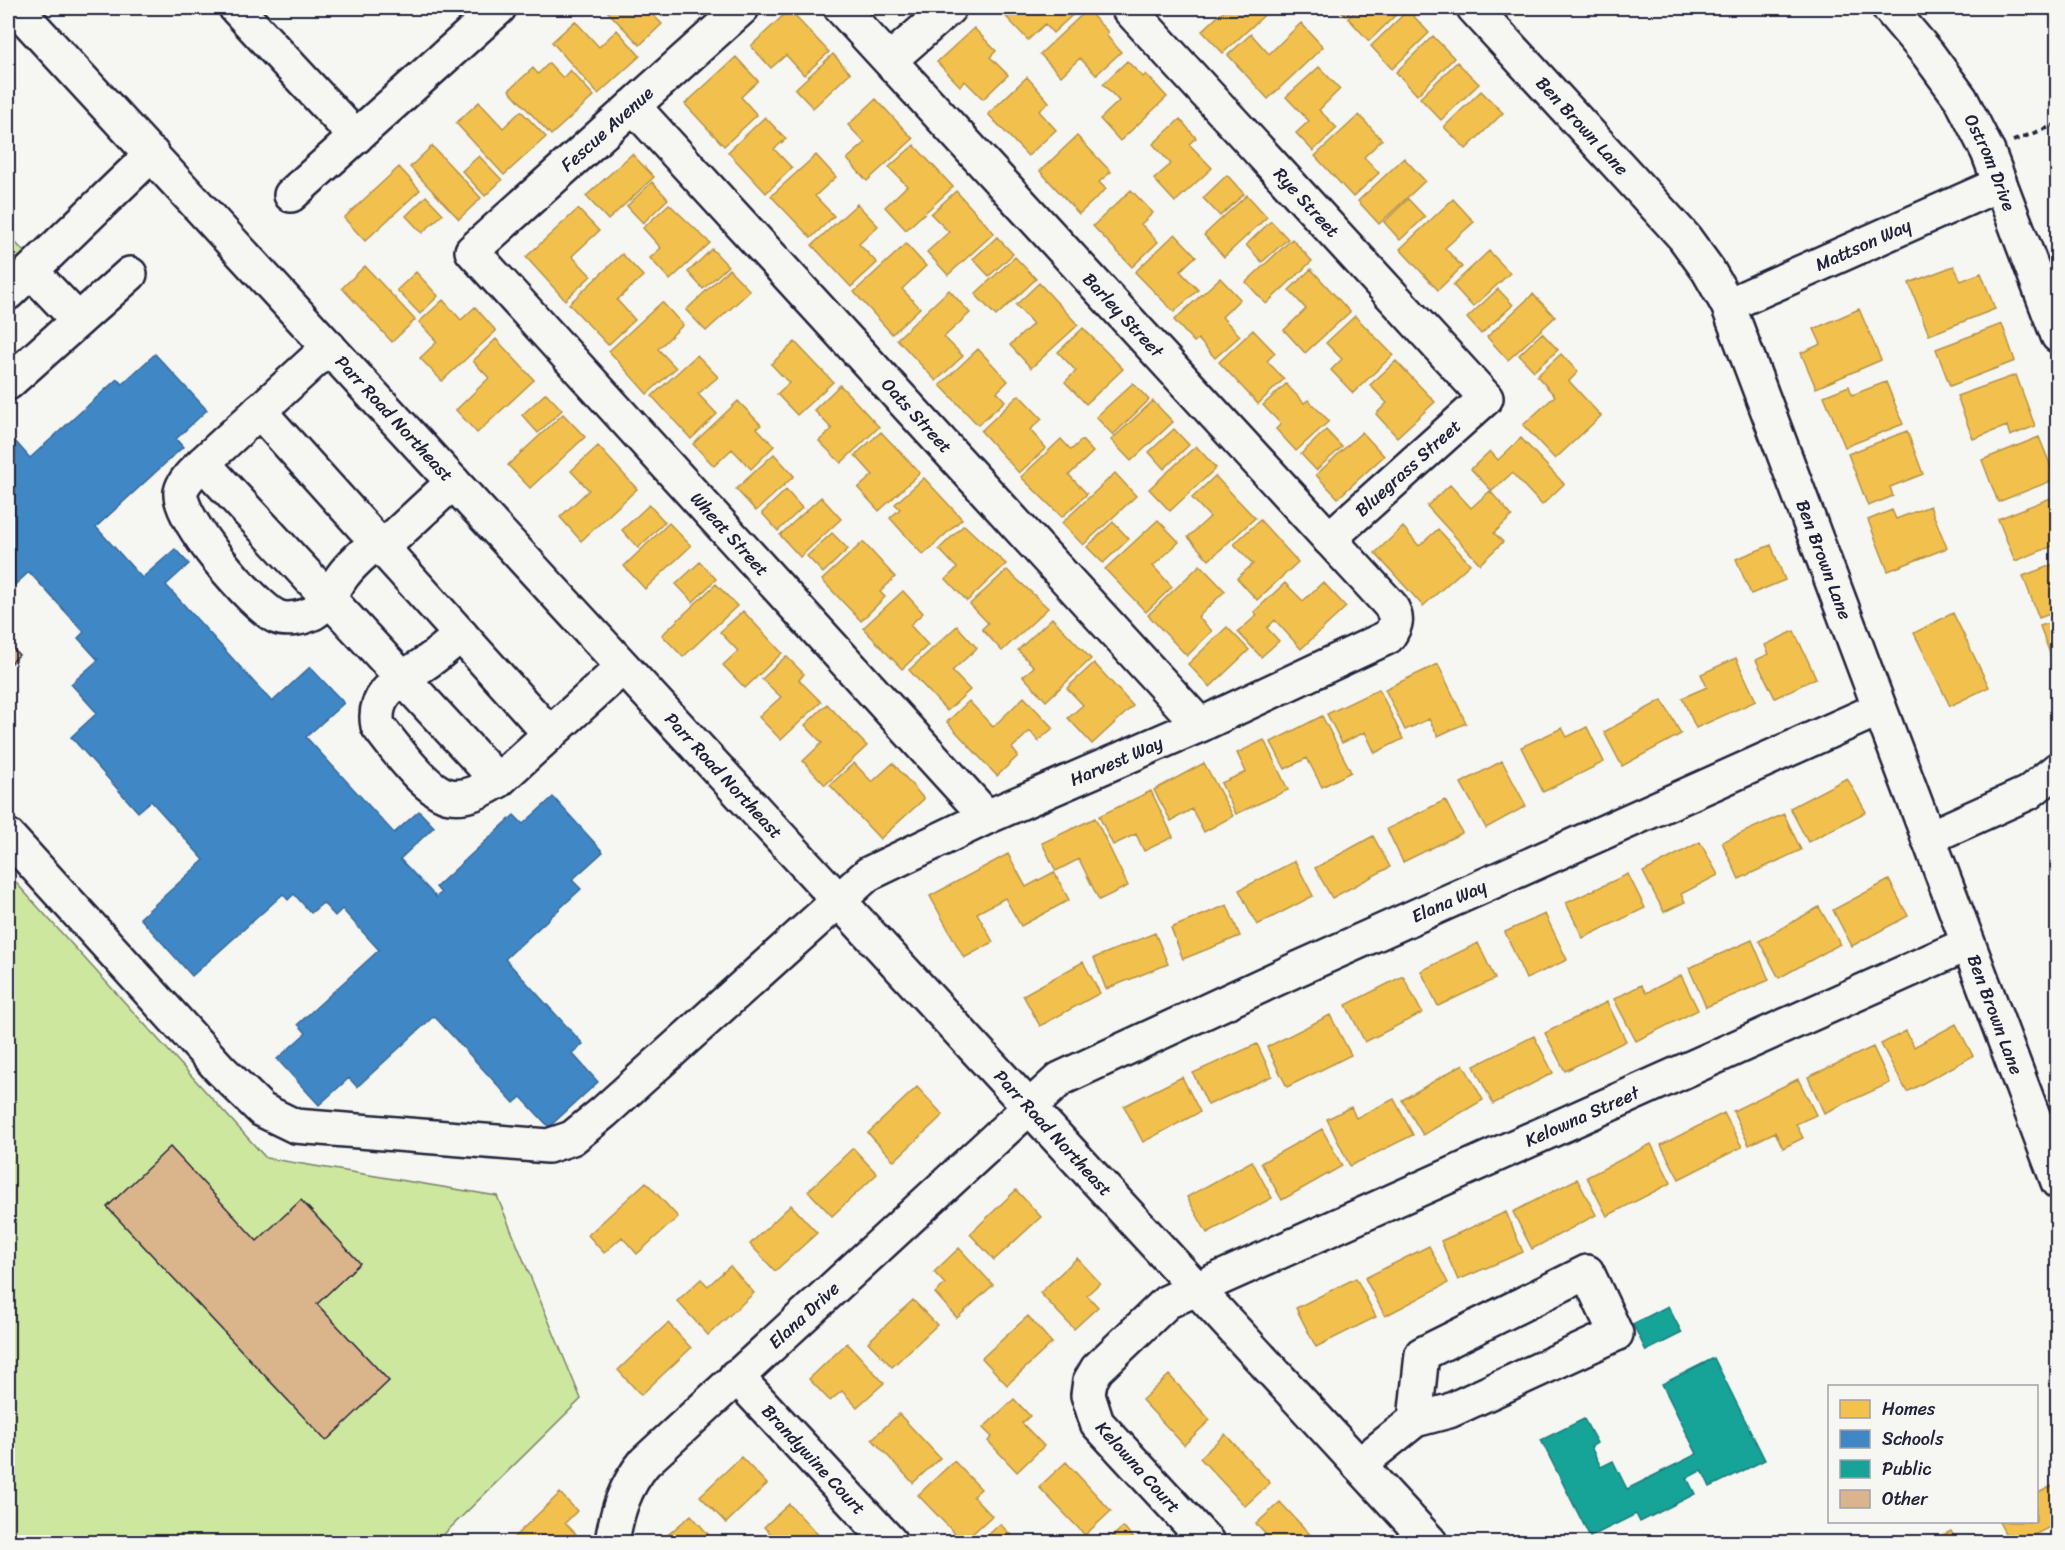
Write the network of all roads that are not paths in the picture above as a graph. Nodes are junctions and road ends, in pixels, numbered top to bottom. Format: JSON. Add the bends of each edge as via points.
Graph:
{"nodes":[{"id":1,"x":16,"y":8,"type":"edge"},
{"id":2,"x":236,"y":8,"type":"edge"},
{"id":3,"x":499,"y":8,"type":"edge"},
{"id":4,"x":742,"y":8,"type":"edge"},
{"id":5,"x":841,"y":8,"type":"edge"},
{"id":6,"x":949,"y":8,"type":"edge"},
{"id":7,"x":1128,"y":8,"type":"edge"},
{"id":8,"x":1474,"y":8,"type":"edge"},
{"id":9,"x":1889,"y":8,"type":"edge"},
{"id":10,"x":890,"y":60,"type":"junction"},
{"id":11,"x":633,"y":106,"type":"junction"},
{"id":12,"x":356,"y":137,"type":"junction"},
{"id":13,"x":152,"y":154,"type":"junction"},
{"id":14,"x":2000,"y":184,"type":"junction"},
{"id":15,"x":291,"y":195,"type":"dead end"},
{"id":16,"x":471,"y":251,"type":"joint"},
{"id":17,"x":31,"y":271,"type":"junction"},
{"id":18,"x":130,"y":274,"type":"dead end"},
{"id":19,"x":8,"y":293,"type":"edge"},
{"id":20,"x":1728,"y":305,"type":"junction"},
{"id":21,"x":78,"y":320,"type":"junction"},
{"id":22,"x":2058,"y":336,"type":"edge"},
{"id":23,"x":329,"y":347,"type":"junction"},
{"id":24,"x":8,"y":383,"type":"edge"},
{"id":25,"x":1486,"y":398,"type":"joint"},
{"id":26,"x":259,"y":411,"type":"junction"},
{"id":27,"x":203,"y":463,"type":"junction"},
{"id":28,"x":453,"y":482,"type":"junction"},
{"id":29,"x":1329,"y":539,"type":"junction"},
{"id":30,"x":379,"y":545,"type":"junction"},
{"id":31,"x":329,"y":599,"type":"junction"},
{"id":32,"x":1396,"y":626,"type":"joint"},
{"id":33,"x":460,"y":634,"type":"junction"},
{"id":34,"x":623,"y":667,"type":"junction"},
{"id":35,"x":401,"y":677,"type":"junction"},
{"id":36,"x":1879,"y":709,"type":"junction"},
{"id":37,"x":1200,"y":725,"type":"junction"},
{"id":38,"x":550,"y":734,"type":"junction"},
{"id":39,"x":2058,"y":769,"type":"edge"},
{"id":40,"x":498,"y":781,"type":"junction"},
{"id":41,"x":987,"y":817,"type":"junction"},
{"id":42,"x":8,"y":836,"type":"edge"},
{"id":43,"x":1928,"y":838,"type":"junction"},
{"id":44,"x":838,"y":901,"type":"junction"},
{"id":45,"x":1968,"y":944,"type":"junction"},
{"id":46,"x":1028,"y":1108,"type":"junction"},
{"id":47,"x":2049,"y":1136,"type":"edge"},
{"id":48,"x":2058,"y":1182,"type":"edge"},
{"id":49,"x":1196,"y":1290,"type":"junction"},
{"id":50,"x":736,"y":1376,"type":"junction"},
{"id":51,"x":1415,"y":1420,"type":"junction"},
{"id":52,"x":1359,"y":1465,"type":"junction"},
{"id":53,"x":612,"y":1542,"type":"edge"},
{"id":54,"x":890,"y":1542,"type":"edge"},
{"id":55,"x":1207,"y":1542,"type":"edge"},
{"id":56,"x":1430,"y":1542,"type":"edge"}],
"edges":[{"from":1,"to":13,"type":"street","name":"Parr Road Northeast"},
{"from":2,"to":12,"type":"street"},
{"from":3,"to":12,"type":"street"},
{"from":4,"to":11,"type":"street","name":"Fescue Avenue"},
{"from":5,"to":10,"type":"street","name":"Barley Street"},
{"from":6,"to":10,"type":"street"},
{"from":7,"to":25,"type":"street","name":"Rye Street"},
{"from":8,"to":20,"type":"street","name":"Ben Brown Lane","via":[[1684,237]]},
{"from":9,"to":14,"type":"street","name":"Ostrom Drive","via":[[1961,99]]},
{"from":10,"to":29,"type":"street","name":"Barley Street"},
{"from":11,"to":16,"type":"street","name":"Fescue Avenue"},
{"from":11,"to":37,"type":"street","name":"Oats Street"},
{"from":12,"to":15,"type":"street"},
{"from":13,"to":17,"type":"street"},
{"from":13,"to":23,"type":"street","name":"Parr Road Northeast"},
{"from":14,"to":20,"type":"street","name":"Mattson Way"},
{"from":14,"to":22,"type":"street","name":"Ostrom Drive"},
{"from":16,"to":41,"type":"street","name":"Wheat Street"},
{"from":17,"to":19,"type":"street"},
{"from":17,"to":21,"type":"street"},
{"from":18,"to":21,"type":"street"},
{"from":20,"to":36,"type":"street","name":"Ben Brown Lane"},
{"from":21,"to":24,"type":"street"},
{"from":23,"to":26,"type":"street"},
{"from":23,"to":28,"type":"street","name":"Parr Road Northeast"},
{"from":25,"to":29,"type":"street","name":"Bluegrass Street"},
{"from":26,"to":27,"type":"street"},
{"from":26,"to":30,"type":"street"},
{"from":27,"to":31,"type":"street"},
{"from":27,"to":31,"type":"street","via":[[181,492],[189,520],[218,560],[277,617],[293,619],[312,613]]},
{"from":28,"to":30,"type":"street"},
{"from":28,"to":34,"type":"street","name":"Parr Road Northeast"},
{"from":29,"to":32,"type":"street","name":"Barley Street","via":[[1390,605],[1397,616]]},
{"from":30,"to":31,"type":"street","via":[[344,573]]},
{"from":30,"to":33,"type":"street"},
{"from":31,"to":35,"type":"street"},
{"from":32,"to":37,"type":"street","name":"Harvest Way","via":[[1377,643]]},
{"from":33,"to":35,"type":"street","via":[[427,663]]},
{"from":33,"to":38,"type":"street"},
{"from":34,"to":38,"type":"street"},
{"from":34,"to":44,"type":"street","name":"Parr Road Northeast"},
{"from":35,"to":40,"type":"street"},
{"from":35,"to":40,"type":"street","via":[[379,702],[375,714],[378,726],[433,789],[450,796],[466,795]]},
{"from":36,"to":43,"type":"street","name":"Ben Brown Lane"},
{"from":36,"to":46,"type":"street","name":"Elana Way","via":[[1069,1074]]},
{"from":37,"to":41,"type":"street","name":"Harvest Way"},
{"from":38,"to":40,"type":"street"},
{"from":39,"to":43,"type":"street","via":[[2028,793]]},
{"from":41,"to":44,"type":"street","name":"Harvest Way","via":[[868,874]]},
{"from":42,"to":44,"type":"street","name":"Harvest Way","via":[[262,1110],[295,1126],[366,1132],[548,1146],[573,1138]]},
{"from":43,"to":45,"type":"street","name":"Ben Brown Lane"},
{"from":44,"to":46,"type":"street","name":"Parr Road Northeast"},
{"from":45,"to":47,"type":"street","name":"Ben Brown Lane"},
{"from":45,"to":49,"type":"street","name":"Kelowna Street"},
{"from":46,"to":49,"type":"street","name":"Parr Road Northeast"},
{"from":46,"to":50,"type":"street","name":"Elana Drive"},
{"from":47,"to":48,"type":"street","name":"Ben Brown Lane"},
{"from":49,"to":52,"type":"street","name":"Parr Road Northeast"},
{"from":49,"to":55,"type":"street","name":"Kelowna Court","via":[[1167,1302],[1097,1369],[1089,1381],[1088,1395],[1096,1423]]},
{"from":50,"to":53,"type":"street","name":"Elana Drive","via":[[633,1477],[616,1518]]},
{"from":50,"to":54,"type":"street","name":"Brandywine Court"},
{"from":51,"to":51,"type":"street","via":[[1449,1411],[1616,1334],[1587,1272],[1422,1354]]},
{"from":51,"to":52,"type":"street"},
{"from":52,"to":56,"type":"street","name":"Parr Road Northeast"}]}
